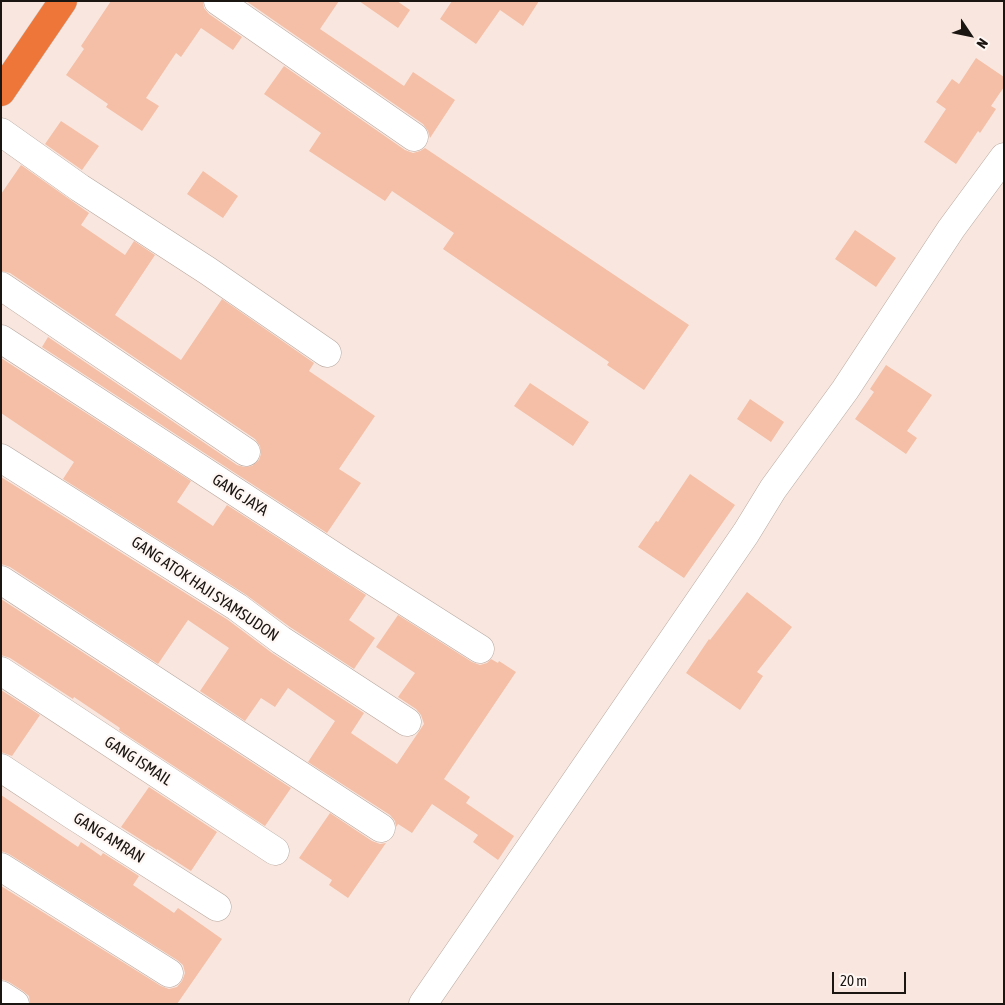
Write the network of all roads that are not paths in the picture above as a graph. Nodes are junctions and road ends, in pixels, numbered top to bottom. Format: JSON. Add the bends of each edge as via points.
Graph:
{"nodes":[{"id":1,"x":63,"y":1,"type":"edge"},
{"id":2,"x":218,"y":1,"type":"edge"},
{"id":3,"x":4,"y":81,"type":"edge"},
{"id":4,"x":1,"y":132,"type":"edge"},
{"id":5,"x":414,"y":138,"type":"dead end"},
{"id":6,"x":1004,"y":157,"type":"edge"},
{"id":7,"x":1,"y":286,"type":"edge"},
{"id":8,"x":1,"y":339,"type":"edge"},
{"id":9,"x":327,"y":353,"type":"dead end"},
{"id":10,"x":246,"y":452,"type":"dead end"},
{"id":11,"x":1,"y":458,"type":"edge"},
{"id":12,"x":1,"y":580,"type":"edge"},
{"id":13,"x":480,"y":649,"type":"dead end"},
{"id":14,"x":1,"y":671,"type":"edge"},
{"id":15,"x":408,"y":722,"type":"dead end"},
{"id":16,"x":1,"y":768,"type":"edge"},
{"id":17,"x":381,"y":828,"type":"dead end"},
{"id":18,"x":276,"y":851,"type":"dead end"},
{"id":19,"x":1,"y":867,"type":"edge"},
{"id":20,"x":217,"y":907,"type":"dead end"},
{"id":21,"x":169,"y":973,"type":"dead end"},
{"id":22,"x":1,"y":995,"type":"edge"},
{"id":23,"x":15,"y":1004,"type":"edge"},
{"id":24,"x":423,"y":1004,"type":"edge"}],
"edges":[{"from":1,"to":3,"type":"highway"},
{"from":2,"to":5,"type":"street"},
{"from":4,"to":9,"type":"street"},
{"from":6,"to":24,"type":"street","via":[[951,229],[846,390],[773,489]]},
{"from":7,"to":10,"type":"street"},
{"from":8,"to":13,"type":"street","name":"GANG JAYA"},
{"from":11,"to":15,"type":"street","name":"GANG ATOK HAJI SYAMSUDON","via":[[237,607],[281,640]]},
{"from":12,"to":17,"type":"street"},
{"from":14,"to":18,"type":"street","name":"GANG ISMAIL"},
{"from":16,"to":20,"type":"street","name":"GANG AMRAN"},
{"from":19,"to":21,"type":"street"},
{"from":22,"to":23,"type":"street"}]}
